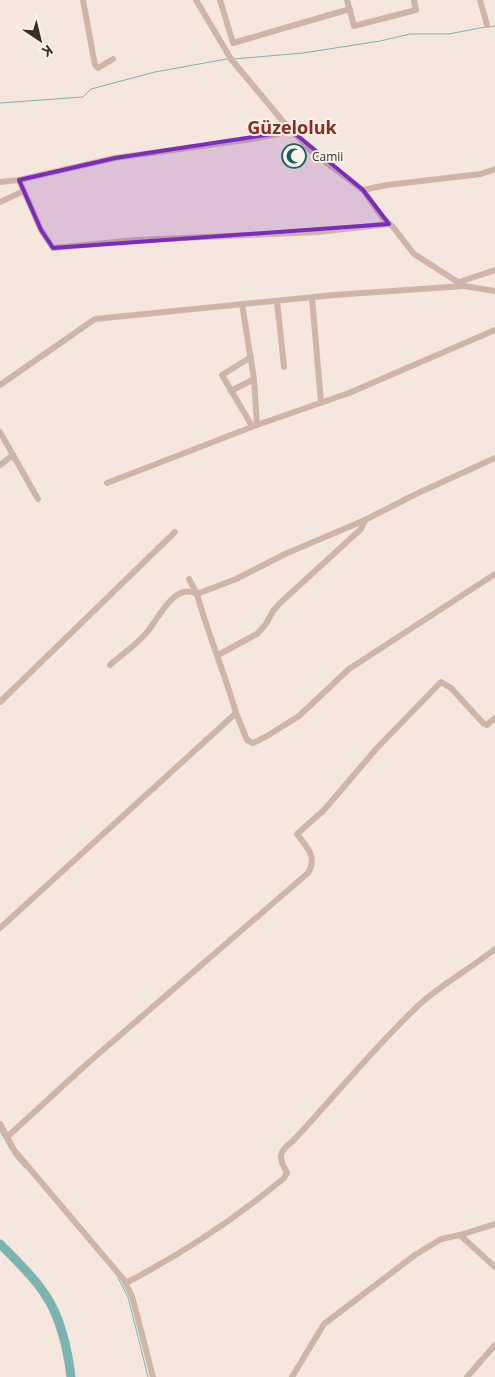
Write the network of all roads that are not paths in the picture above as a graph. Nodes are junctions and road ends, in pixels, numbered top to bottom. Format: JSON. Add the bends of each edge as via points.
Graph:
{"nodes":[{"id":1,"x":83,"y":0,"type":"edge"},
{"id":2,"x":196,"y":0,"type":"edge"},
{"id":3,"x":220,"y":0,"type":"edge"},
{"id":4,"x":347,"y":0,"type":"edge"},
{"id":5,"x":414,"y":0,"type":"edge"},
{"id":6,"x":480,"y":0,"type":"edge"},
{"id":7,"x":350,"y":9,"type":"junction"},
{"id":8,"x":487,"y":26,"type":"dead end"},
{"id":9,"x":113,"y":60,"type":"dead end"},
{"id":10,"x":292,"y":131,"type":"junction"},
{"id":11,"x":495,"y":169,"type":"edge"},
{"id":12,"x":19,"y":180,"type":"junction"},
{"id":13,"x":0,"y":182,"type":"edge"},
{"id":14,"x":363,"y":190,"type":"junction"},
{"id":15,"x":24,"y":191,"type":"junction"},
{"id":16,"x":0,"y":202,"type":"edge"},
{"id":17,"x":389,"y":224,"type":"junction"},
{"id":18,"x":495,"y":270,"type":"edge"},
{"id":19,"x":462,"y":284,"type":"junction"},
{"id":20,"x":495,"y":291,"type":"edge"},
{"id":21,"x":312,"y":298,"type":"junction"},
{"id":22,"x":276,"y":301,"type":"junction"},
{"id":23,"x":242,"y":304,"type":"junction"},
{"id":24,"x":495,"y":330,"type":"edge"},
{"id":25,"x":251,"y":357,"type":"junction"},
{"id":26,"x":284,"y":367,"type":"dead end"},
{"id":27,"x":254,"y":379,"type":"junction"},
{"id":28,"x":0,"y":385,"type":"edge"},
{"id":29,"x":231,"y":391,"type":"junction"},
{"id":30,"x":321,"y":402,"type":"junction"},
{"id":31,"x":255,"y":426,"type":"junction"},
{"id":32,"x":0,"y":432,"type":"edge"},
{"id":33,"x":13,"y":455,"type":"junction"},
{"id":34,"x":495,"y":458,"type":"edge"},
{"id":35,"x":0,"y":465,"type":"edge"},
{"id":36,"x":107,"y":483,"type":"dead end"},
{"id":37,"x":38,"y":499,"type":"dead end"},
{"id":38,"x":365,"y":520,"type":"junction"},
{"id":39,"x":175,"y":532,"type":"dead end"},
{"id":40,"x":495,"y":574,"type":"edge"},
{"id":41,"x":189,"y":579,"type":"dead end"},
{"id":42,"x":197,"y":594,"type":"junction"},
{"id":43,"x":218,"y":655,"type":"junction"},
{"id":44,"x":110,"y":665,"type":"dead end"},
{"id":45,"x":0,"y":702,"type":"edge"},
{"id":46,"x":236,"y":713,"type":"junction"},
{"id":47,"x":494,"y":722,"type":"edge"},
{"id":48,"x":0,"y":928,"type":"edge"},
{"id":49,"x":495,"y":949,"type":"edge"},
{"id":50,"x":0,"y":1124,"type":"edge"},
{"id":51,"x":7,"y":1137,"type":"junction"},
{"id":52,"x":495,"y":1224,"type":"edge"},
{"id":53,"x":460,"y":1235,"type":"junction"},
{"id":54,"x":495,"y":1267,"type":"edge"},
{"id":55,"x":126,"y":1283,"type":"junction"},
{"id":56,"x":495,"y":1345,"type":"edge"},
{"id":57,"x":153,"y":1377,"type":"edge"},
{"id":58,"x":292,"y":1377,"type":"edge"},
{"id":59,"x":467,"y":1377,"type":"edge"}],
"edges":[{"from":1,"to":9,"type":"street","via":[[95,65],[98,68]]},
{"from":2,"to":10,"type":"street","via":[[230,58]]},
{"from":3,"to":7,"type":"street","via":[[233,43]]},
{"from":4,"to":7,"type":"street"},
{"from":5,"to":7,"type":"street","via":[[416,10],[354,26]]},
{"from":6,"to":8,"type":"street"},
{"from":10,"to":12,"type":"street","via":[[115,158]]},
{"from":10,"to":14,"type":"street","via":[[311,151]]},
{"from":11,"to":14,"type":"street","via":[[481,174]]},
{"from":12,"to":13,"type":"street"},
{"from":12,"to":15,"type":"street"},
{"from":14,"to":17,"type":"street"},
{"from":15,"to":16,"type":"street"},
{"from":15,"to":17,"type":"street","via":[[41,230],[53,248],[136,240],[318,232]]},
{"from":17,"to":19,"type":"street","via":[[414,254]]},
{"from":18,"to":19,"type":"street"},
{"from":19,"to":20,"type":"street"},
{"from":19,"to":21,"type":"street"},
{"from":21,"to":22,"type":"street"},
{"from":21,"to":30,"type":"street"},
{"from":22,"to":23,"type":"street"},
{"from":22,"to":26,"type":"street"},
{"from":23,"to":25,"type":"street"},
{"from":23,"to":28,"type":"street","via":[[95,319]]},
{"from":24,"to":30,"type":"street"},
{"from":25,"to":27,"type":"street"},
{"from":25,"to":29,"type":"street","via":[[222,375]]},
{"from":27,"to":29,"type":"street"},
{"from":27,"to":31,"type":"street"},
{"from":29,"to":31,"type":"street"},
{"from":30,"to":31,"type":"street"},
{"from":31,"to":36,"type":"street"},
{"from":32,"to":33,"type":"street"},
{"from":33,"to":35,"type":"street"},
{"from":33,"to":37,"type":"street"},
{"from":34,"to":38,"type":"street"},
{"from":38,"to":42,"type":"street"},
{"from":38,"to":43,"type":"street","via":[[361,530],[279,604],[262,630]]},
{"from":39,"to":45,"type":"street"},
{"from":40,"to":46,"type":"street","via":[[349,669],[299,716],[267,736],[253,743],[247,740]]},
{"from":41,"to":42,"type":"street"},
{"from":42,"to":43,"type":"street"},
{"from":42,"to":44,"type":"street","via":[[184,591],[176,596],[160,611],[147,632]]},
{"from":43,"to":46,"type":"street"},
{"from":46,"to":48,"type":"street"},
{"from":47,"to":51,"type":"street","via":[[483,723],[441,682],[377,748],[319,815],[297,834],[312,855],[313,865],[308,873],[88,1062]]},
{"from":49,"to":55,"type":"street","via":[[421,1004],[286,1146],[281,1153],[281,1162],[287,1173],[284,1178],[222,1226]]},
{"from":50,"to":51,"type":"street"},
{"from":51,"to":55,"type":"street","via":[[14,1150]]},
{"from":52,"to":53,"type":"street"},
{"from":53,"to":54,"type":"street"},
{"from":53,"to":58,"type":"street","via":[[441,1239],[415,1255],[324,1324]]},
{"from":55,"to":57,"type":"street"},
{"from":56,"to":59,"type":"street"}]}
